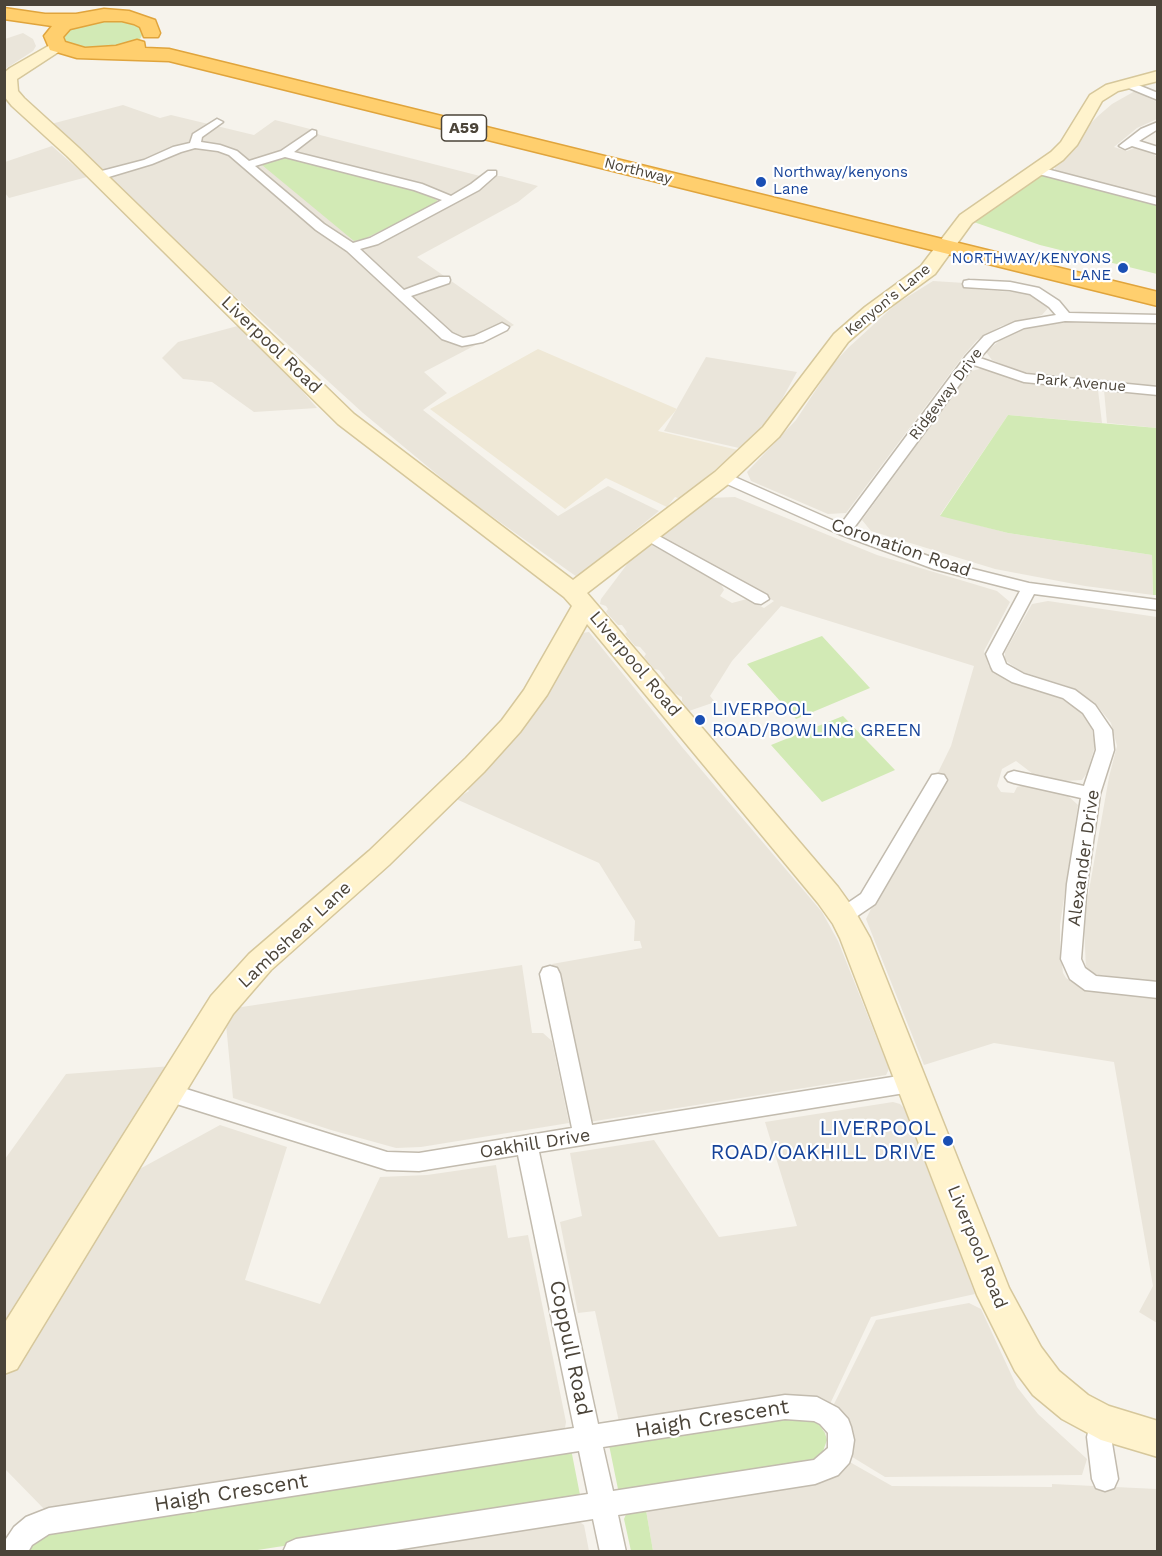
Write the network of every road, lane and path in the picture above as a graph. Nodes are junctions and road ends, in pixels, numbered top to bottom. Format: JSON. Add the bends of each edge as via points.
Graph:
{"nodes":[{"id":1,"x":4,"y":13,"type":"edge"},
{"id":2,"x":76,"y":20,"type":"junction"},
{"id":3,"x":4,"y":24,"type":"edge"},
{"id":4,"x":151,"y":33,"type":"junction"},
{"id":5,"x":55,"y":41,"type":"junction"},
{"id":6,"x":117,"y":52,"type":"junction"},
{"id":7,"x":75,"y":53,"type":"junction"},
{"id":8,"x":32,"y":63,"type":"junction"},
{"id":9,"x":1158,"y":76,"type":"edge"},
{"id":10,"x":1128,"y":84,"type":"junction"},
{"id":11,"x":6,"y":85,"type":"edge"},
{"id":12,"x":1158,"y":97,"type":"edge"},
{"id":13,"x":217,"y":122,"type":"dead end"},
{"id":14,"x":1158,"y":125,"type":"edge"},
{"id":15,"x":312,"y":134,"type":"dead end"},
{"id":16,"x":195,"y":145,"type":"junction"},
{"id":17,"x":1158,"y":151,"type":"edge"},
{"id":18,"x":285,"y":153,"type":"junction"},
{"id":19,"x":247,"y":165,"type":"junction"},
{"id":20,"x":1039,"y":171,"type":"junction"},
{"id":21,"x":492,"y":173,"type":"dead end"},
{"id":22,"x":98,"y":176,"type":"junction"},
{"id":23,"x":452,"y":201,"type":"junction"},
{"id":24,"x":1158,"y":202,"type":"edge"},
{"id":25,"x":948,"y":240,"type":"junction"},
{"id":26,"x":351,"y":248,"type":"junction"},
{"id":27,"x":444,"y":280,"type":"dead end"},
{"id":28,"x":969,"y":284,"type":"dead end"},
{"id":29,"x":1158,"y":284,"type":"edge"},
{"id":30,"x":401,"y":295,"type":"junction"},
{"id":31,"x":1158,"y":299,"type":"edge"},
{"id":32,"x":1065,"y":316,"type":"junction"},
{"id":33,"x":1158,"y":320,"type":"edge"},
{"id":34,"x":502,"y":327,"type":"dead end"},
{"id":35,"x":971,"y":359,"type":"junction"},
{"id":36,"x":1158,"y":391,"type":"edge"},
{"id":37,"x":723,"y":477,"type":"junction"},
{"id":38,"x":844,"y":531,"type":"junction"},
{"id":39,"x":646,"y":534,"type":"junction"},
{"id":40,"x":1029,"y":588,"type":"junction"},
{"id":41,"x":579,"y":598,"type":"junction"},
{"id":42,"x":761,"y":599,"type":"dead end"},
{"id":43,"x":1158,"y":605,"type":"edge"},
{"id":44,"x":1014,"y":777,"type":"dead end"},
{"id":45,"x":938,"y":780,"type":"dead end"},
{"id":46,"x":1091,"y":794,"type":"junction"},
{"id":47,"x":843,"y":916,"type":"junction"},
{"id":48,"x":550,"y":974,"type":"dead end"},
{"id":49,"x":1158,"y":990,"type":"edge"},
{"id":50,"x":911,"y":1083,"type":"junction"},
{"id":51,"x":167,"y":1092,"type":"junction"},
{"id":52,"x":584,"y":1136,"type":"junction"},
{"id":53,"x":526,"y":1144,"type":"junction"},
{"id":54,"x":4,"y":1357,"type":"edge"},
{"id":55,"x":1101,"y":1422,"type":"junction"},
{"id":56,"x":590,"y":1438,"type":"junction"},
{"id":57,"x":1158,"y":1439,"type":"edge"},
{"id":58,"x":1105,"y":1479,"type":"dead end"},
{"id":59,"x":602,"y":1504,"type":"junction"},
{"id":60,"x":13,"y":1551,"type":"edge"},
{"id":61,"x":296,"y":1551,"type":"edge"},
{"id":62,"x":613,"y":1551,"type":"edge"}],
"edges":[{"from":1,"to":2,"type":"highway","number":"A59"},
{"from":2,"to":4,"type":"highway","number":"A59","via":[[104,15],[133,17],[148,24]]},
{"from":2,"to":5,"type":"highway","number":"A59","via":[[63,25]]},
{"from":3,"to":5,"type":"highway","number":"A59"},
{"from":4,"to":6,"type":"highway","number":"A59","via":[[146,40]]},
{"from":4,"to":25,"type":"highway","name":"Northway","number":"A59","via":[[192,51]]},
{"from":5,"to":7,"type":"highway","number":"A59"},
{"from":5,"to":8,"type":"main road","name":"Liverpool Road"},
{"from":6,"to":7,"type":"highway","number":"A59"},
{"from":6,"to":25,"type":"highway","name":"Northway","number":"A59","via":[[169,55]]},
{"from":7,"to":8,"type":"main road","name":"Liverpool Road"},
{"from":8,"to":11,"type":"main road","name":"Liverpool Road","via":[[16,71]]},
{"from":9,"to":10,"type":"main road","name":"Kenyon's Lane"},
{"from":10,"to":12,"type":"street"},
{"from":10,"to":20,"type":"main road","name":"Kenyon's Lane","via":[[1096,98],[1068,145]]},
{"from":11,"to":22,"type":"main road","name":"Liverpool Road","via":[[28,113]]},
{"from":13,"to":16,"type":"street","via":[[197,136]]},
{"from":14,"to":17,"type":"street","via":[[1128,144]]},
{"from":15,"to":18,"type":"street"},
{"from":16,"to":19,"type":"street","via":[[220,148]]},
{"from":16,"to":22,"type":"street"},
{"from":18,"to":19,"type":"street"},
{"from":18,"to":23,"type":"street","via":[[418,187]]},
{"from":19,"to":26,"type":"street"},
{"from":20,"to":24,"type":"street"},
{"from":20,"to":25,"type":"main road","name":"Kenyon's Lane","via":[[972,214]]},
{"from":21,"to":23,"type":"street"},
{"from":22,"to":41,"type":"main road","name":"Liverpool Road","via":[[346,419]]},
{"from":23,"to":26,"type":"street","via":[[374,241]]},
{"from":25,"to":29,"type":"highway","name":"Northway","number":"A59"},
{"from":25,"to":31,"type":"highway","name":"Northway","number":"A59"},
{"from":25,"to":37,"type":"main road","name":"Kenyon's Lane","via":[[921,276],[841,338],[771,432]]},
{"from":26,"to":30,"type":"street"},
{"from":27,"to":30,"type":"street"},
{"from":28,"to":32,"type":"street","via":[[1034,291]]},
{"from":30,"to":34,"type":"street","via":[[447,336],[462,342]]},
{"from":32,"to":33,"type":"street","name":"Ridgeway Drive"},
{"from":32,"to":35,"type":"street","name":"Ridgeway Drive","via":[[1002,332],[989,339]]},
{"from":35,"to":36,"type":"street","name":"Park Avenue","via":[[1024,378]]},
{"from":35,"to":38,"type":"street","name":"Ridgeway Drive"},
{"from":37,"to":38,"type":"street","name":"Coronation Road"},
{"from":37,"to":39,"type":"main road","name":"Kenyon's Lane"},
{"from":38,"to":40,"type":"street","name":"Coronation Road","via":[[940,566]]},
{"from":39,"to":41,"type":"main road","name":"Kenyon's Lane"},
{"from":39,"to":42,"type":"street","via":[[735,593]]},
{"from":40,"to":43,"type":"street","name":"Coronation Road"},
{"from":40,"to":46,"type":"street","name":"Alexander Drive","via":[[994,654],[999,667],[1018,678],[1069,694],[1089,709],[1103,730],[1105,750]]},
{"from":41,"to":47,"type":"main road","name":"Liverpool Road"},
{"from":41,"to":51,"type":"main road","name":"Lambshear Lane","via":[[534,695],[511,726],[379,858],[260,962],[222,1005]]},
{"from":44,"to":46,"type":"street"},
{"from":45,"to":47,"type":"street","via":[[868,899]]},
{"from":46,"to":49,"type":"street","name":"Alexander Drive","via":[[1077,884],[1071,959],[1077,973],[1092,984]]},
{"from":47,"to":50,"type":"main road","name":"Liverpool Road"},
{"from":48,"to":52,"type":"street"},
{"from":50,"to":52,"type":"street","name":"Oakhill Drive"},
{"from":50,"to":55,"type":"main road","name":"Liverpool Road","via":[[994,1295],[1028,1359],[1046,1383]]},
{"from":51,"to":53,"type":"street","name":"Oakhill Drive","via":[[387,1161],[435,1160]]},
{"from":51,"to":54,"type":"main road","name":"Lambshear Lane"},
{"from":52,"to":53,"type":"street","name":"Oakhill Drive"},
{"from":53,"to":56,"type":"street","name":"Coppull Road"},
{"from":55,"to":57,"type":"main road","name":"Liverpool Road"},
{"from":55,"to":58,"type":"street","via":[[1099,1437]]},
{"from":56,"to":59,"type":"street","name":"Coppull Road"},
{"from":56,"to":59,"type":"street","name":"Haigh Crescent","via":[[802,1406],[830,1416],[839,1427],[842,1440],[840,1454],[829,1466],[815,1472]]},
{"from":56,"to":60,"type":"street","name":"Haigh Crescent","via":[[49,1521],[23,1536]]},
{"from":59,"to":61,"type":"street","name":"Haigh Crescent"},
{"from":59,"to":62,"type":"street","name":"Coppull Road"}]}
